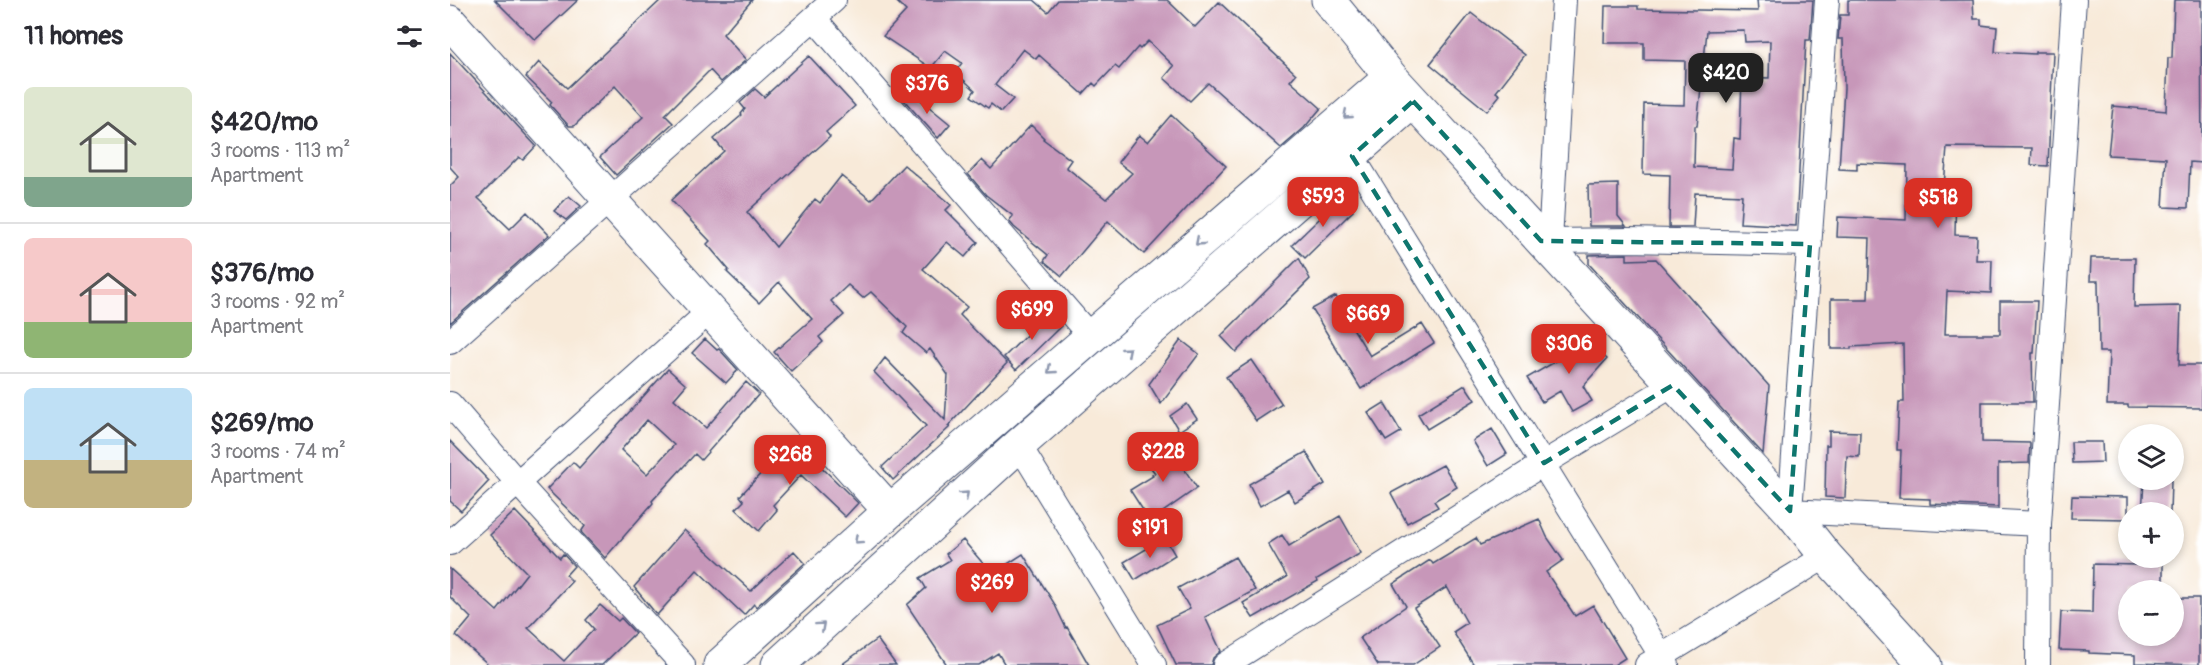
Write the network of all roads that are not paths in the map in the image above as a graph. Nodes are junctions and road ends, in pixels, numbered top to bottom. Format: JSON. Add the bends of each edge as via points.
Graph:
{"nodes":[{"id":1,"x":834,"y":0,"type":"edge"},
{"id":2,"x":1328,"y":0,"type":"edge"},
{"id":3,"x":1564,"y":0,"type":"edge"},
{"id":4,"x":1827,"y":0,"type":"edge"},
{"id":5,"x":2074,"y":0,"type":"edge"},
{"id":6,"x":814,"y":18,"type":"junction"},
{"id":7,"x":450,"y":22,"type":"edge"},
{"id":8,"x":1391,"y":77,"type":"junction"},
{"id":9,"x":1413,"y":101,"type":"junction"},
{"id":10,"x":1352,"y":156,"type":"junction"},
{"id":11,"x":610,"y":200,"type":"junction"},
{"id":12,"x":1548,"y":243,"type":"junction"},
{"id":13,"x":1810,"y":244,"type":"junction"},
{"id":14,"x":710,"y":311,"type":"junction"},
{"id":15,"x":1090,"y":336,"type":"junction"},
{"id":16,"x":450,"y":342,"type":"edge"},
{"id":17,"x":1672,"y":385,"type":"junction"},
{"id":18,"x":450,"y":404,"type":"edge"},
{"id":19,"x":1019,"y":445,"type":"junction"},
{"id":20,"x":1544,"y":463,"type":"junction"},
{"id":21,"x":517,"y":482,"type":"junction"},
{"id":22,"x":890,"y":511,"type":"junction"},
{"id":23,"x":1790,"y":511,"type":"junction"},
{"id":24,"x":2039,"y":524,"type":"junction"},
{"id":25,"x":455,"y":528,"type":"edge"},
{"id":26,"x":1826,"y":556,"type":"junction"},
{"id":27,"x":1659,"y":662,"type":"edge"},
{"id":28,"x":683,"y":665,"type":"edge"},
{"id":29,"x":720,"y":665,"type":"edge"},
{"id":30,"x":778,"y":665,"type":"edge"},
{"id":31,"x":1154,"y":665,"type":"edge"},
{"id":32,"x":1225,"y":665,"type":"edge"},
{"id":33,"x":1924,"y":665,"type":"edge"},
{"id":34,"x":2038,"y":665,"type":"edge"}],
"edges":[{"from":1,"to":6,"type":"street"},
{"from":2,"to":8,"type":"street"},
{"from":3,"to":12,"type":"street"},
{"from":4,"to":13,"type":"street"},
{"from":5,"to":24,"type":"street"},
{"from":6,"to":11,"type":"street"},
{"from":6,"to":15,"type":"street"},
{"from":7,"to":11,"type":"street"},
{"from":8,"to":9,"type":"street"},
{"from":8,"to":15,"type":"street","one_way":true},
{"from":9,"to":10,"type":"street"},
{"from":9,"to":12,"type":"street"},
{"from":19,"to":10,"type":"street","one_way":true},
{"from":10,"to":20,"type":"street"},
{"from":11,"to":14,"type":"street"},
{"from":11,"to":16,"type":"street"},
{"from":12,"to":13,"type":"street","via":[[1629,240]]},
{"from":12,"to":17,"type":"street"},
{"from":13,"to":23,"type":"street"},
{"from":14,"to":21,"type":"street"},
{"from":14,"to":22,"type":"street"},
{"from":15,"to":22,"type":"street","one_way":true},
{"from":17,"to":20,"type":"street"},
{"from":17,"to":23,"type":"street"},
{"from":18,"to":21,"type":"street"},
{"from":30,"to":19,"type":"street","one_way":true},
{"from":19,"to":31,"type":"street"},
{"from":20,"to":27,"type":"street"},
{"from":20,"to":32,"type":"street"},
{"from":21,"to":25,"type":"street"},
{"from":21,"to":28,"type":"street"},
{"from":22,"to":29,"type":"street","one_way":true},
{"from":23,"to":24,"type":"street"},
{"from":23,"to":26,"type":"street"},
{"from":24,"to":34,"type":"street"},
{"from":26,"to":27,"type":"street"},
{"from":26,"to":33,"type":"street"}]}
